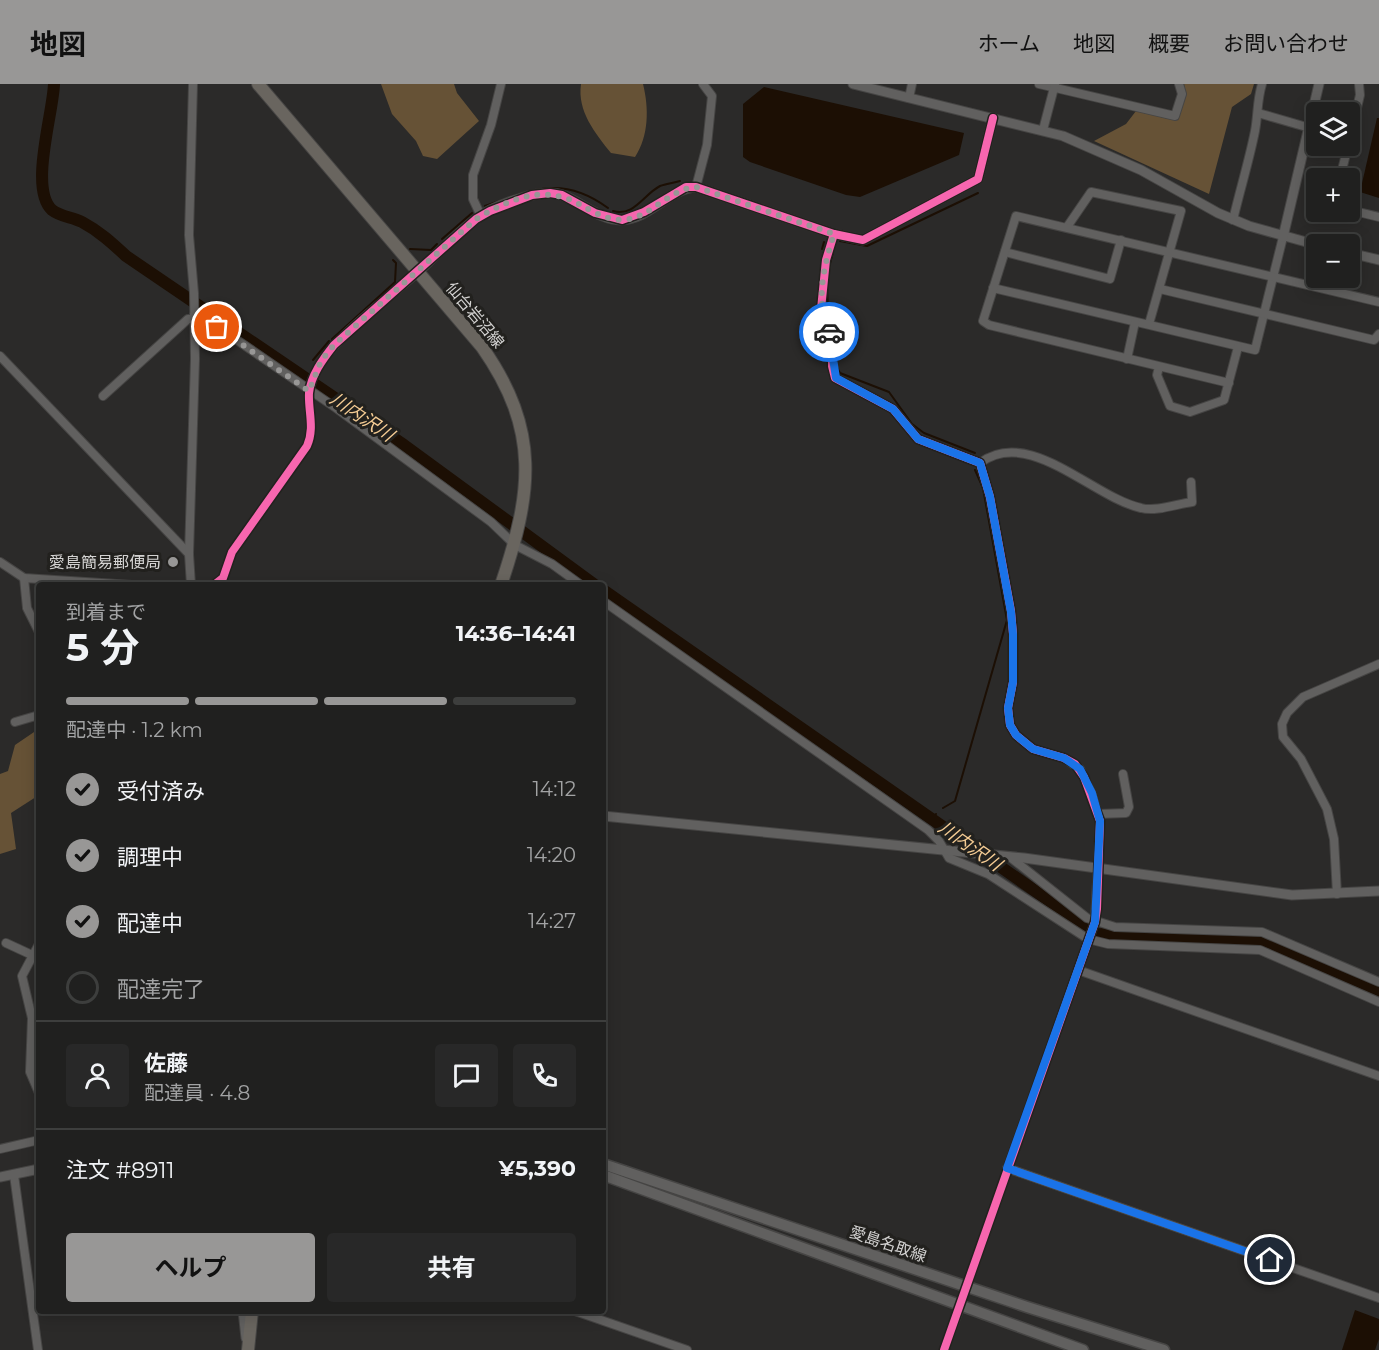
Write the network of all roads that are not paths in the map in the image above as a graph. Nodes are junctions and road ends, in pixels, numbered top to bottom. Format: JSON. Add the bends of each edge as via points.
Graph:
{"nodes":[{"id":1,"x":193,"y":84,"type":"edge"},
{"id":2,"x":258,"y":84,"type":"edge"},
{"id":3,"x":501,"y":84,"type":"edge"},
{"id":4,"x":703,"y":84,"type":"edge"},
{"id":5,"x":854,"y":84,"type":"edge"},
{"id":6,"x":912,"y":84,"type":"edge"},
{"id":7,"x":1039,"y":84,"type":"edge"},
{"id":8,"x":1179,"y":84,"type":"edge"},
{"id":9,"x":1262,"y":84,"type":"edge"},
{"id":10,"x":1319,"y":84,"type":"edge"},
{"id":11,"x":1359,"y":84,"type":"edge"},
{"id":12,"x":1054,"y":86,"type":"edge"},
{"id":13,"x":909,"y":98,"type":"junction"},
{"id":14,"x":1317,"y":102,"type":"edge"},
{"id":15,"x":1358,"y":102,"type":"edge"},
{"id":16,"x":1258,"y":113,"type":"junction"},
{"id":17,"x":993,"y":118,"type":"junction"},
{"id":18,"x":1306,"y":127,"type":"edge"},
{"id":19,"x":1043,"y":130,"type":"junction"},
{"id":20,"x":1306,"y":154,"type":"edge"},
{"id":21,"x":696,"y":187,"type":"junction"},
{"id":22,"x":1360,"y":212,"type":"edge"},
{"id":23,"x":481,"y":216,"type":"junction"},
{"id":24,"x":1379,"y":217,"type":"edge"},
{"id":25,"x":1233,"y":220,"type":"junction"},
{"id":26,"x":1067,"y":227,"type":"junction"},
{"id":27,"x":834,"y":234,"type":"junction"},
{"id":28,"x":1283,"y":237,"type":"junction"},
{"id":29,"x":1121,"y":240,"type":"junction"},
{"id":30,"x":1306,"y":242,"type":"edge"},
{"id":31,"x":1005,"y":252,"type":"junction"},
{"id":32,"x":1169,"y":252,"type":"junction"},
{"id":33,"x":1360,"y":255,"type":"edge"},
{"id":34,"x":1379,"y":260,"type":"edge"},
{"id":35,"x":418,"y":272,"type":"junction"},
{"id":36,"x":1273,"y":276,"type":"junction"},
{"id":37,"x":993,"y":288,"type":"junction"},
{"id":38,"x":1160,"y":289,"type":"junction"},
{"id":39,"x":1379,"y":302,"type":"edge"},
{"id":40,"x":1265,"y":314,"type":"junction"},
{"id":41,"x":194,"y":315,"type":"junction"},
{"id":42,"x":1135,"y":322,"type":"junction"},
{"id":43,"x":1149,"y":324,"type":"junction"},
{"id":44,"x":1379,"y":334,"type":"edge"},
{"id":45,"x":1238,"y":347,"type":"junction"},
{"id":46,"x":0,"y":356,"type":"edge"},
{"id":47,"x":1127,"y":359,"type":"junction"},
{"id":48,"x":1159,"y":367,"type":"junction"},
{"id":49,"x":1229,"y":383,"type":"junction"},
{"id":50,"x":310,"y":390,"type":"junction"},
{"id":51,"x":103,"y":396,"type":"dead end"},
{"id":52,"x":980,"y":463,"type":"junction"},
{"id":53,"x":1191,"y":482,"type":"dead end"},
{"id":54,"x":516,"y":542,"type":"junction"},
{"id":55,"x":189,"y":554,"type":"junction"},
{"id":56,"x":0,"y":562,"type":"edge"},
{"id":57,"x":24,"y":578,"type":"junction"},
{"id":58,"x":86,"y":582,"type":"edge"},
{"id":59,"x":191,"y":582,"type":"edge"},
{"id":60,"x":218,"y":582,"type":"edge"},
{"id":61,"x":502,"y":582,"type":"edge"},
{"id":62,"x":577,"y":582,"type":"edge"},
{"id":63,"x":606,"y":603,"type":"edge"},
{"id":64,"x":36,"y":626,"type":"edge"},
{"id":65,"x":1379,"y":664,"type":"edge"},
{"id":66,"x":36,"y":716,"type":"edge"},
{"id":67,"x":15,"y":722,"type":"dead end"},
{"id":68,"x":1123,"y":774,"type":"dead end"},
{"id":69,"x":1098,"y":814,"type":"junction"},
{"id":70,"x":606,"y":816,"type":"edge"},
{"id":71,"x":944,"y":850,"type":"junction"},
{"id":72,"x":1010,"y":857,"type":"junction"},
{"id":73,"x":1098,"y":867,"type":"junction"},
{"id":74,"x":1379,"y":891,"type":"edge"},
{"id":75,"x":1337,"y":894,"type":"junction"},
{"id":76,"x":1094,"y":924,"type":"junction"},
{"id":77,"x":1088,"y":937,"type":"junction"},
{"id":78,"x":6,"y":943,"type":"dead end"},
{"id":79,"x":36,"y":949,"type":"edge"},
{"id":80,"x":32,"y":955,"type":"junction"},
{"id":81,"x":1078,"y":970,"type":"junction"},
{"id":82,"x":1379,"y":982,"type":"edge"},
{"id":83,"x":1379,"y":1002,"type":"edge"},
{"id":84,"x":1379,"y":1076,"type":"edge"},
{"id":85,"x":36,"y":1087,"type":"edge"},
{"id":86,"x":36,"y":1141,"type":"edge"},
{"id":87,"x":0,"y":1149,"type":"edge"},
{"id":88,"x":606,"y":1165,"type":"edge"},
{"id":89,"x":1007,"y":1168,"type":"junction"},
{"id":90,"x":36,"y":1170,"type":"edge"},
{"id":91,"x":14,"y":1175,"type":"junction"},
{"id":92,"x":606,"y":1176,"type":"edge"},
{"id":93,"x":0,"y":1177,"type":"edge"},
{"id":94,"x":969,"y":1280,"type":"tunnel mouth"},
{"id":95,"x":1379,"y":1298,"type":"edge"},
{"id":96,"x":959,"y":1310,"type":"tunnel mouth"},
{"id":97,"x":584,"y":1314,"type":"edge"},
{"id":98,"x":245,"y":1315,"type":"edge"},
{"id":99,"x":38,"y":1350,"type":"edge"},
{"id":100,"x":248,"y":1350,"type":"edge"},
{"id":101,"x":687,"y":1350,"type":"edge"},
{"id":102,"x":944,"y":1350,"type":"edge"},
{"id":103,"x":1083,"y":1350,"type":"edge"},
{"id":104,"x":1164,"y":1350,"type":"edge"}],
"edges":[{"from":1,"to":41,"type":"street","via":[[189,235]]},
{"from":2,"to":35,"type":"main road","name":"仙台岩沼線"},
{"from":3,"to":23,"type":"street","via":[[473,175],[473,199]]},
{"from":4,"to":21,"type":"street","via":[[712,96],[707,145]]},
{"from":5,"to":13,"type":"street"},
{"from":6,"to":13,"type":"street"},
{"from":7,"to":12,"type":"street"},
{"from":8,"to":12,"type":"street","via":[[1182,94],[1175,116]]},
{"from":9,"to":16,"type":"street"},
{"from":10,"to":14,"type":"street"},
{"from":11,"to":15,"type":"street"},
{"from":12,"to":19,"type":"street"},
{"from":13,"to":17,"type":"street"},
{"from":16,"to":18,"type":"street"},
{"from":16,"to":25,"type":"street"},
{"from":17,"to":19,"type":"street"},
{"from":17,"to":27,"type":"street","via":[[978,179],[863,240]]},
{"from":19,"to":25,"type":"street","via":[[1081,142],[1141,170]]},
{"from":20,"to":28,"type":"street"},
{"from":21,"to":23,"type":"street","via":[[679,191],[622,220],[550,193],[532,195]]},
{"from":21,"to":27,"type":"street"},
{"from":22,"to":24,"type":"street"},
{"from":23,"to":35,"type":"street"},
{"from":25,"to":28,"type":"street"},
{"from":26,"to":29,"type":"street"},
{"from":26,"to":31,"type":"street","via":[[1016,216]]},
{"from":26,"to":32,"type":"street","via":[[1092,192],[1180,211]]},
{"from":27,"to":52,"type":"street","via":[[826,260],[821,309],[832,341],[836,378],[893,409],[918,439]]},
{"from":28,"to":30,"type":"street"},
{"from":28,"to":36,"type":"street"},
{"from":29,"to":31,"type":"street","via":[[1110,279]]},
{"from":29,"to":32,"type":"street"},
{"from":31,"to":37,"type":"street"},
{"from":32,"to":36,"type":"street"},
{"from":32,"to":38,"type":"street"},
{"from":33,"to":34,"type":"street"},
{"from":35,"to":50,"type":"street","via":[[334,345],[314,376]]},
{"from":35,"to":54,"type":"main road","name":"仙台岩沼線","via":[[482,347],[511,397],[526,467]]},
{"from":36,"to":39,"type":"street"},
{"from":36,"to":40,"type":"street"},
{"from":37,"to":42,"type":"street"},
{"from":37,"to":47,"type":"street","via":[[983,321],[989,325]]},
{"from":38,"to":40,"type":"street"},
{"from":38,"to":43,"type":"street"},
{"from":40,"to":44,"type":"street","via":[[1374,340]]},
{"from":40,"to":45,"type":"street","via":[[1255,350]]},
{"from":41,"to":50,"type":"street"},
{"from":41,"to":51,"type":"street"},
{"from":41,"to":55,"type":"street"},
{"from":42,"to":43,"type":"street"},
{"from":42,"to":47,"type":"street"},
{"from":43,"to":45,"type":"street"},
{"from":45,"to":49,"type":"street"},
{"from":46,"to":55,"type":"street"},
{"from":47,"to":48,"type":"street"},
{"from":48,"to":49,"type":"street"},
{"from":48,"to":49,"type":"street","via":[[1157,375],[1170,406],[1190,412],[1224,400]]},
{"from":50,"to":54,"type":"street"},
{"from":50,"to":60,"type":"street","via":[[312,428],[307,446],[232,552]]},
{"from":52,"to":53,"type":"street","via":[[998,453],[1026,454],[1141,508],[1192,502]]},
{"from":52,"to":69,"type":"street","via":[[990,497],[1012,623],[1010,725],[1033,749],[1064,758],[1080,769]]},
{"from":54,"to":61,"type":"main road","name":"仙台岩沼線"},
{"from":54,"to":62,"type":"street"},
{"from":55,"to":59,"type":"street"},
{"from":56,"to":57,"type":"street"},
{"from":57,"to":58,"type":"street"},
{"from":57,"to":64,"type":"street","via":[[27,608]]},
{"from":63,"to":71,"type":"street","via":[[928,830]]},
{"from":65,"to":75,"type":"street","via":[[1303,697],[1282,724],[1283,736],[1327,808],[1334,839]]},
{"from":66,"to":67,"type":"street"},
{"from":68,"to":69,"type":"street","via":[[1129,807],[1126,813]]},
{"from":69,"to":73,"type":"street"},
{"from":70,"to":71,"type":"street"},
{"from":71,"to":72,"type":"street"},
{"from":71,"to":77,"type":"street","via":[[949,858],[1002,882]]},
{"from":72,"to":73,"type":"street"},
{"from":72,"to":76,"type":"street"},
{"from":73,"to":75,"type":"street","via":[[1281,894]]},
{"from":73,"to":76,"type":"street"},
{"from":74,"to":75,"type":"street"},
{"from":76,"to":77,"type":"street"},
{"from":76,"to":82,"type":"street","via":[[1262,932]]},
{"from":77,"to":81,"type":"street"},
{"from":77,"to":83,"type":"street","via":[[1108,944],[1260,950]]},
{"from":78,"to":80,"type":"street"},
{"from":79,"to":80,"type":"street"},
{"from":80,"to":85,"type":"street","via":[[22,976],[32,1018],[30,1072]]},
{"from":81,"to":84,"type":"street"},
{"from":81,"to":89,"type":"street"},
{"from":86,"to":87,"type":"street"},
{"from":88,"to":104,"type":"main road","name":"愛島名取線"},
{"from":89,"to":94,"type":"street"},
{"from":89,"to":95,"type":"street"},
{"from":90,"to":91,"type":"street"},
{"from":91,"to":93,"type":"street"},
{"from":91,"to":99,"type":"street"},
{"from":92,"to":103,"type":"main road","name":"愛島名取線"},
{"from":96,"to":102,"type":"street"},
{"from":97,"to":101,"type":"street"},
{"from":98,"to":100,"type":"main road"}]}
